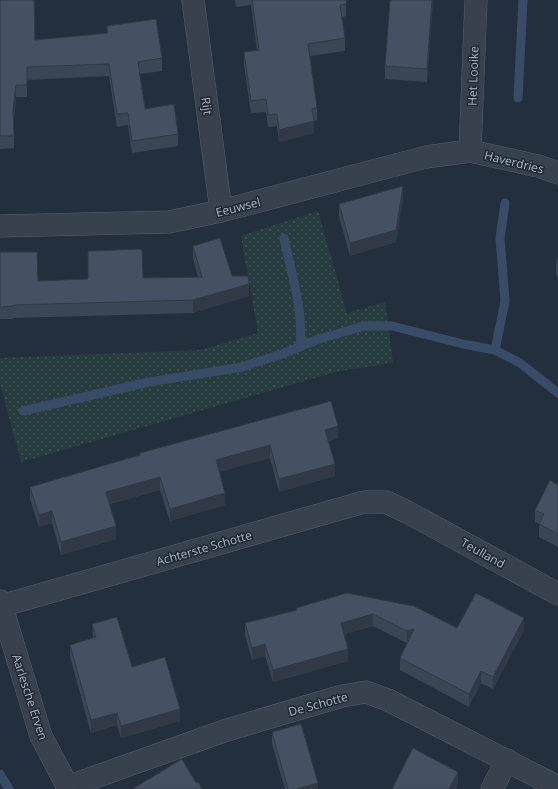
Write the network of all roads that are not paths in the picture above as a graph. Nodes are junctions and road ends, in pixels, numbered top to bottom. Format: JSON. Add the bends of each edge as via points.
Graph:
{"nodes":[{"id":1,"x":193,"y":0,"type":"edge"},
{"id":2,"x":476,"y":0,"type":"edge"},
{"id":3,"x":470,"y":151,"type":"junction"},
{"id":4,"x":558,"y":174,"type":"edge"},
{"id":5,"x":221,"y":212,"type":"junction"},
{"id":6,"x":0,"y":226,"type":"edge"},
{"id":7,"x":407,"y":512,"type":"joint"},
{"id":8,"x":558,"y":594,"type":"edge"},
{"id":9,"x":1,"y":604,"type":"edge"},
{"id":10,"x":506,"y":760,"type":"junction"},
{"id":11,"x":558,"y":787,"type":"edge"},
{"id":12,"x":68,"y":788,"type":"edge"},
{"id":13,"x":492,"y":789,"type":"edge"}],
"edges":[{"from":1,"to":5,"type":"street","name":"Rijt"},
{"from":2,"to":3,"type":"street","name":"Het Looike"},
{"from":3,"to":4,"type":"street","name":"Haverdries","via":[[538,166]]},
{"from":3,"to":5,"type":"street","name":"Eeuwsel","via":[[426,157]]},
{"from":5,"to":6,"type":"street","name":"Eeuwsel","via":[[168,222]]},
{"from":7,"to":8,"type":"street","name":"Teulland"},
{"from":7,"to":9,"type":"street","name":"Achterste Schotte","via":[[386,502],[364,502]]},
{"from":9,"to":12,"type":"street","name":"Aarlesche Erven","via":[[41,736]]},
{"from":10,"to":11,"type":"street","name":"De Schotte"},
{"from":10,"to":12,"type":"street","name":"De Schotte","via":[[388,700],[366,692],[342,696],[224,731]]},
{"from":10,"to":13,"type":"street"}]}
